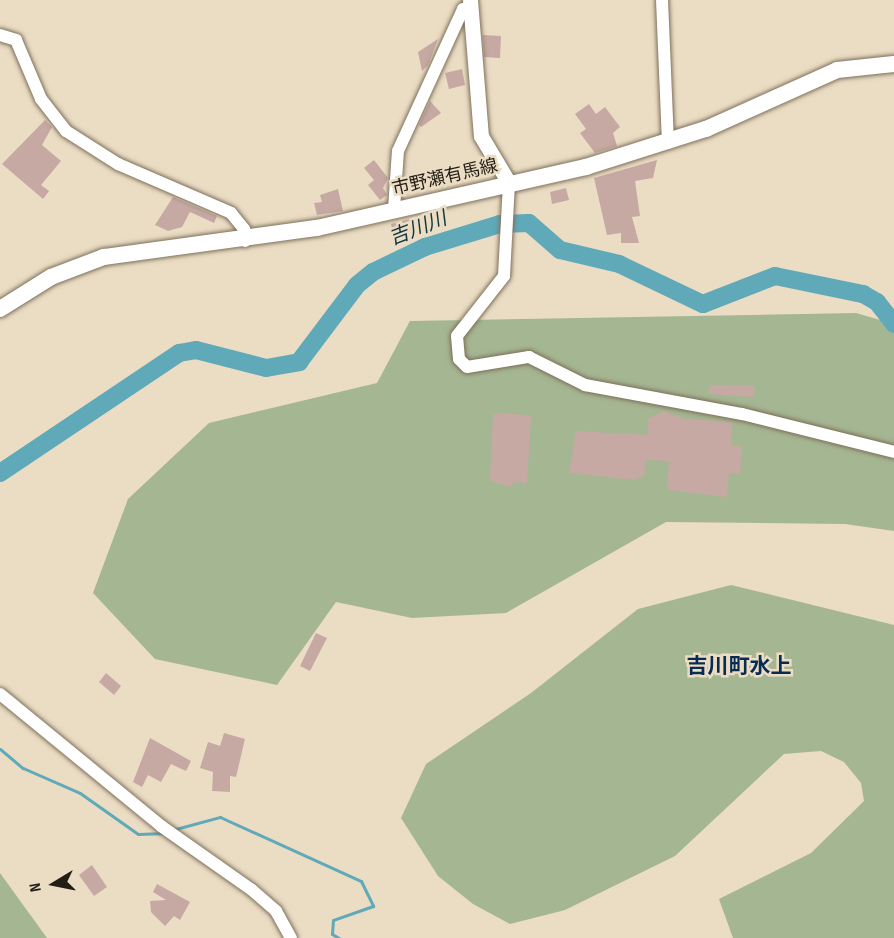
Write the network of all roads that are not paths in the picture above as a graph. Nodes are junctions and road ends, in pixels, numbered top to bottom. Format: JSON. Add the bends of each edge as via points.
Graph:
{"nodes":[{"id":1,"x":662,"y":0,"type":"edge"},
{"id":2,"x":466,"y":4,"type":"edge"},
{"id":3,"x":0,"y":35,"type":"edge"},
{"id":4,"x":894,"y":64,"type":"edge"},
{"id":5,"x":668,"y":143,"type":"junction"},
{"id":6,"x":508,"y":189,"type":"junction"},
{"id":7,"x":394,"y":209,"type":"junction"},
{"id":8,"x":245,"y":241,"type":"junction"},
{"id":9,"x":0,"y":309,"type":"edge"},
{"id":10,"x":894,"y":452,"type":"edge"},
{"id":11,"x":0,"y":694,"type":"edge"},
{"id":12,"x":291,"y":938,"type":"edge"}],
"edges":[{"from":1,"to":5,"type":"street"},
{"from":2,"to":6,"type":"street","via":[[481,136]]},
{"from":2,"to":7,"type":"street","via":[[398,151]]},
{"from":3,"to":8,"type":"street","via":[[16,40],[41,99],[66,131],[118,164],[231,213],[244,229]]},
{"from":4,"to":5,"type":"main road","name":"市野瀬有馬線","via":[[837,70]]},
{"from":5,"to":6,"type":"main road","name":"市野瀬有馬線"},
{"from":6,"to":7,"type":"main road","name":"市野瀬有馬線"},
{"from":6,"to":10,"type":"street","via":[[508,237],[502,282],[457,336],[459,359],[467,367],[529,357],[585,385],[742,414]]},
{"from":7,"to":8,"type":"main road","name":"市野瀬有馬線"},
{"from":8,"to":9,"type":"main road","name":"市野瀬有馬線","via":[[104,257],[51,277]]},
{"from":11,"to":12,"type":"street","via":[[161,826],[252,890],[276,911]]}]}
